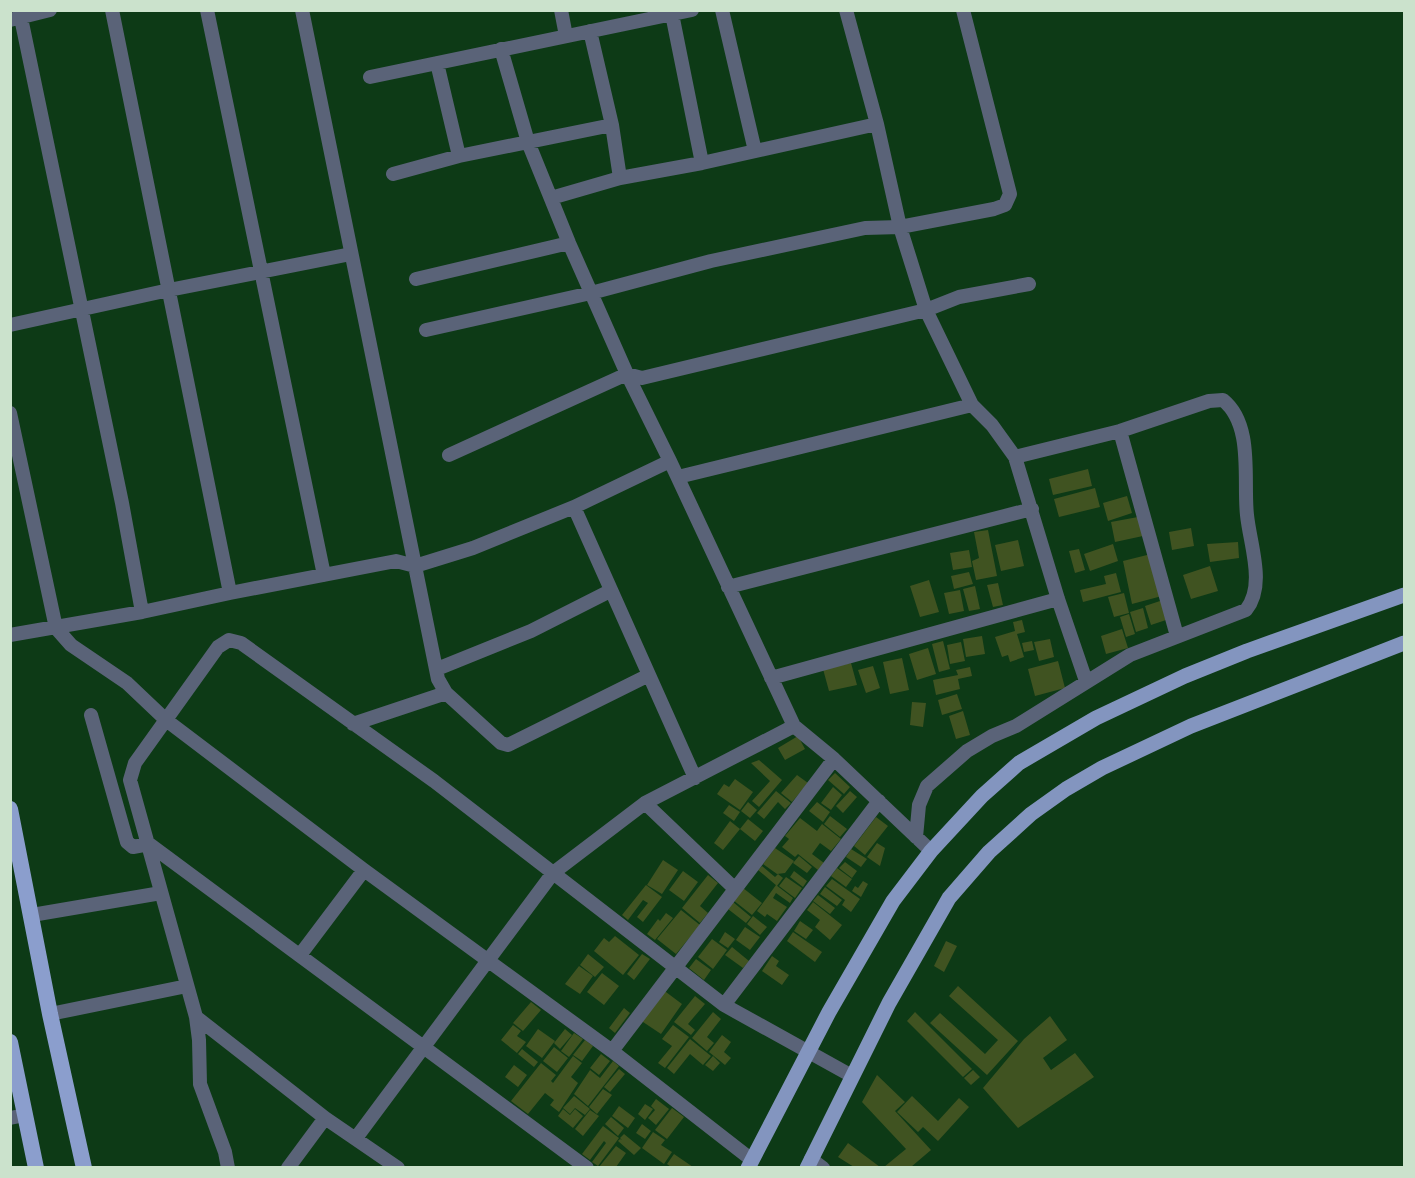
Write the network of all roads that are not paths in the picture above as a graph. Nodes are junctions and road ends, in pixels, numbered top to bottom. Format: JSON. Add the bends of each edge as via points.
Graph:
{"nodes":[{"id":1,"x":50,"y":10,"type":"edge"},
{"id":2,"x":112,"y":10,"type":"edge"},
{"id":3,"x":207,"y":10,"type":"edge"},
{"id":4,"x":302,"y":10,"type":"edge"},
{"id":5,"x":561,"y":10,"type":"edge"},
{"id":6,"x":692,"y":10,"type":"edge"},
{"id":7,"x":722,"y":10,"type":"edge"},
{"id":8,"x":846,"y":10,"type":"edge"},
{"id":9,"x":963,"y":10,"type":"edge"},
{"id":10,"x":672,"y":14,"type":"junction"},
{"id":11,"x":16,"y":19,"type":"edge"},
{"id":12,"x":590,"y":31,"type":"junction"},
{"id":13,"x":566,"y":36,"type":"junction"},
{"id":14,"x":501,"y":49,"type":"junction"},
{"id":15,"x":436,"y":63,"type":"junction"},
{"id":16,"x":370,"y":77,"type":"dead end"},
{"id":17,"x":877,"y":124,"type":"junction"},
{"id":18,"x":612,"y":125,"type":"junction"},
{"id":19,"x":528,"y":142,"type":"junction"},
{"id":20,"x":755,"y":151,"type":"junction"},
{"id":21,"x":459,"y":156,"type":"junction"},
{"id":22,"x":702,"y":163,"type":"junction"},
{"id":23,"x":393,"y":174,"type":"dead end"},
{"id":24,"x":620,"y":178,"type":"junction"},
{"id":25,"x":552,"y":198,"type":"junction"},
{"id":26,"x":900,"y":227,"type":"junction"},
{"id":27,"x":569,"y":243,"type":"junction"},
{"id":28,"x":351,"y":254,"type":"junction"},
{"id":29,"x":261,"y":272,"type":"junction"},
{"id":30,"x":416,"y":279,"type":"dead end"},
{"id":31,"x":1029,"y":284,"type":"dead end"},
{"id":32,"x":169,"y":290,"type":"junction"},
{"id":33,"x":591,"y":293,"type":"junction"},
{"id":34,"x":81,"y":310,"type":"junction"},
{"id":35,"x":926,"y":310,"type":"junction"},
{"id":36,"x":10,"y":325,"type":"edge"},
{"id":37,"x":426,"y":330,"type":"dead end"},
{"id":38,"x":627,"y":374,"type":"junction"},
{"id":39,"x":972,"y":405,"type":"junction"},
{"id":40,"x":10,"y":412,"type":"edge"},
{"id":41,"x":1120,"y":431,"type":"junction"},
{"id":42,"x":449,"y":455,"type":"dead end"},
{"id":43,"x":1015,"y":457,"type":"junction"},
{"id":44,"x":670,"y":461,"type":"junction"},
{"id":45,"x":678,"y":477,"type":"junction"},
{"id":46,"x":574,"y":507,"type":"junction"},
{"id":47,"x":1032,"y":509,"type":"junction"},
{"id":48,"x":415,"y":566,"type":"junction"},
{"id":49,"x":324,"y":575,"type":"junction"},
{"id":50,"x":728,"y":587,"type":"junction"},
{"id":51,"x":610,"y":591,"type":"junction"},
{"id":52,"x":230,"y":592,"type":"junction"},
{"id":53,"x":1404,"y":595,"type":"edge"},
{"id":54,"x":1058,"y":598,"type":"junction"},
{"id":55,"x":142,"y":612,"type":"junction"},
{"id":56,"x":56,"y":628,"type":"junction"},
{"id":57,"x":10,"y":635,"type":"edge"},
{"id":58,"x":1177,"y":636,"type":"junction"},
{"id":59,"x":1404,"y":643,"type":"edge"},
{"id":60,"x":437,"y":669,"type":"junction"},
{"id":61,"x":648,"y":675,"type":"junction"},
{"id":62,"x":771,"y":678,"type":"junction"},
{"id":63,"x":1086,"y":681,"type":"junction"},
{"id":64,"x":446,"y":693,"type":"junction"},
{"id":65,"x":91,"y":715,"type":"dead end"},
{"id":66,"x":166,"y":720,"type":"junction"},
{"id":67,"x":352,"y":724,"type":"junction"},
{"id":68,"x":794,"y":726,"type":"junction"},
{"id":69,"x":834,"y":759,"type":"junction"},
{"id":70,"x":695,"y":778,"type":"junction"},
{"id":71,"x":879,"y":801,"type":"junction"},
{"id":72,"x":645,"y":803,"type":"junction"},
{"id":73,"x":10,"y":809,"type":"edge"},
{"id":74,"x":916,"y":837,"type":"junction"},
{"id":75,"x":149,"y":844,"type":"junction"},
{"id":76,"x":931,"y":851,"type":"junction"},
{"id":77,"x":364,"y":870,"type":"junction"},
{"id":78,"x":553,"y":873,"type":"junction"},
{"id":79,"x":734,"y":888,"type":"junction"},
{"id":80,"x":161,"y":893,"type":"junction"},
{"id":81,"x":32,"y":915,"type":"junction"},
{"id":82,"x":300,"y":955,"type":"junction"},
{"id":83,"x":489,"y":961,"type":"junction"},
{"id":84,"x":674,"y":967,"type":"junction"},
{"id":85,"x":187,"y":986,"type":"junction"},
{"id":86,"x":724,"y":1005,"type":"junction"},
{"id":87,"x":50,"y":1014,"type":"junction"},
{"id":88,"x":196,"y":1017,"type":"junction"},
{"id":89,"x":10,"y":1042,"type":"edge"},
{"id":90,"x":423,"y":1047,"type":"junction"},
{"id":91,"x":612,"y":1051,"type":"junction"},
{"id":92,"x":809,"y":1051,"type":"junction"},
{"id":93,"x":852,"y":1076,"type":"junction"},
{"id":94,"x":18,"y":1117,"type":"edge"},
{"id":95,"x":325,"y":1118,"type":"junction"},
{"id":96,"x":356,"y":1138,"type":"junction"},
{"id":97,"x":750,"y":1164,"type":"edge"},
{"id":98,"x":814,"y":1164,"type":"edge"},
{"id":99,"x":394,"y":1166,"type":"edge"},
{"id":100,"x":36,"y":1167,"type":"edge"},
{"id":101,"x":84,"y":1167,"type":"edge"},
{"id":102,"x":228,"y":1167,"type":"edge"},
{"id":103,"x":288,"y":1167,"type":"edge"},
{"id":104,"x":587,"y":1167,"type":"edge"}],
"edges":[{"from":1,"to":11,"type":"street"},
{"from":2,"to":32,"type":"street"},
{"from":3,"to":29,"type":"street"},
{"from":4,"to":28,"type":"street"},
{"from":5,"to":13,"type":"street"},
{"from":6,"to":10,"type":"street"},
{"from":7,"to":20,"type":"street"},
{"from":8,"to":17,"type":"street"},
{"from":9,"to":26,"type":"street","via":[[1010,194],[1005,205],[994,209]]},
{"from":10,"to":12,"type":"street"},
{"from":10,"to":22,"type":"street"},
{"from":11,"to":34,"type":"street"},
{"from":12,"to":13,"type":"street"},
{"from":12,"to":18,"type":"street"},
{"from":13,"to":14,"type":"street"},
{"from":14,"to":15,"type":"street"},
{"from":14,"to":19,"type":"street"},
{"from":15,"to":16,"type":"street"},
{"from":15,"to":21,"type":"street"},
{"from":17,"to":20,"type":"street"},
{"from":17,"to":26,"type":"street"},
{"from":18,"to":19,"type":"street"},
{"from":18,"to":24,"type":"street"},
{"from":19,"to":21,"type":"street"},
{"from":19,"to":25,"type":"street"},
{"from":20,"to":22,"type":"street"},
{"from":21,"to":23,"type":"street"},
{"from":22,"to":24,"type":"street"},
{"from":24,"to":25,"type":"street"},
{"from":25,"to":27,"type":"street"},
{"from":26,"to":33,"type":"street","via":[[854,230],[711,261]]},
{"from":26,"to":35,"type":"street"},
{"from":27,"to":30,"type":"street"},
{"from":27,"to":33,"type":"street"},
{"from":28,"to":29,"type":"street"},
{"from":28,"to":48,"type":"street"},
{"from":29,"to":32,"type":"street"},
{"from":29,"to":49,"type":"street"},
{"from":31,"to":35,"type":"street","via":[[959,297]]},
{"from":32,"to":34,"type":"street"},
{"from":32,"to":52,"type":"street"},
{"from":33,"to":37,"type":"street"},
{"from":33,"to":38,"type":"street"},
{"from":34,"to":36,"type":"street"},
{"from":34,"to":55,"type":"street"},
{"from":35,"to":38,"type":"street","via":[[642,378]]},
{"from":35,"to":39,"type":"street"},
{"from":38,"to":42,"type":"street"},
{"from":38,"to":44,"type":"street"},
{"from":39,"to":43,"type":"street"},
{"from":39,"to":45,"type":"street"},
{"from":40,"to":56,"type":"street"},
{"from":41,"to":43,"type":"street"},
{"from":41,"to":58,"type":"street"},
{"from":41,"to":58,"type":"street","via":[[1209,401],[1223,400],[1232,407],[1240,426],[1247,468],[1246,514],[1254,555],[1253,602],[1246,610]]},
{"from":43,"to":47,"type":"street"},
{"from":44,"to":45,"type":"street"},
{"from":44,"to":46,"type":"street"},
{"from":45,"to":50,"type":"street"},
{"from":46,"to":48,"type":"street","via":[[473,548]]},
{"from":46,"to":51,"type":"street"},
{"from":47,"to":50,"type":"street"},
{"from":47,"to":54,"type":"street"},
{"from":48,"to":49,"type":"street","via":[[396,561]]},
{"from":48,"to":60,"type":"street"},
{"from":49,"to":52,"type":"street"},
{"from":50,"to":62,"type":"street"},
{"from":51,"to":60,"type":"street","via":[[531,631]]},
{"from":51,"to":61,"type":"street"},
{"from":52,"to":55,"type":"street"},
{"from":53,"to":76,"type":"main road","via":[[1216,664],[1096,718],[1019,763]]},
{"from":54,"to":62,"type":"street"},
{"from":54,"to":63,"type":"street"},
{"from":55,"to":56,"type":"street"},
{"from":56,"to":57,"type":"street"},
{"from":56,"to":66,"type":"street","via":[[71,645],[127,683]]},
{"from":58,"to":63,"type":"street","via":[[1130,655]]},
{"from":59,"to":93,"type":"main road","via":[[1191,726],[1102,768],[1031,814],[989,852],[949,898]]},
{"from":60,"to":64,"type":"street"},
{"from":61,"to":64,"type":"street","via":[[508,745]]},
{"from":61,"to":70,"type":"street"},
{"from":62,"to":68,"type":"street"},
{"from":63,"to":74,"type":"street","via":[[968,751],[927,786],[918,805]]},
{"from":64,"to":67,"type":"street"},
{"from":65,"to":75,"type":"street","via":[[127,842],[133,847]]},
{"from":66,"to":67,"type":"street","via":[[218,647],[229,640],[241,643]]},
{"from":66,"to":75,"type":"street","via":[[135,763],[130,780]]},
{"from":66,"to":77,"type":"street"},
{"from":67,"to":78,"type":"street","via":[[434,781]]},
{"from":68,"to":69,"type":"street"},
{"from":68,"to":70,"type":"street"},
{"from":69,"to":71,"type":"street"},
{"from":69,"to":79,"type":"street"},
{"from":70,"to":72,"type":"street"},
{"from":71,"to":74,"type":"street"},
{"from":71,"to":86,"type":"street"},
{"from":72,"to":78,"type":"street"},
{"from":72,"to":79,"type":"street"},
{"from":73,"to":81,"type":"highway"},
{"from":74,"to":76,"type":"street"},
{"from":75,"to":80,"type":"street"},
{"from":75,"to":82,"type":"street"},
{"from":76,"to":92,"type":"main road","via":[[893,901]]},
{"from":77,"to":82,"type":"street"},
{"from":77,"to":83,"type":"street"},
{"from":78,"to":83,"type":"street"},
{"from":78,"to":84,"type":"street"},
{"from":79,"to":84,"type":"street"},
{"from":80,"to":81,"type":"street"},
{"from":80,"to":85,"type":"street"},
{"from":81,"to":87,"type":"highway"},
{"from":82,"to":90,"type":"street"},
{"from":83,"to":90,"type":"street"},
{"from":83,"to":91,"type":"street"},
{"from":84,"to":86,"type":"street"},
{"from":84,"to":91,"type":"street"},
{"from":85,"to":87,"type":"street"},
{"from":85,"to":88,"type":"street"},
{"from":86,"to":92,"type":"street"},
{"from":87,"to":101,"type":"highway"},
{"from":88,"to":95,"type":"street"},
{"from":88,"to":102,"type":"street","via":[[200,1084]]},
{"from":89,"to":94,"type":"highway"},
{"from":90,"to":96,"type":"street"},
{"from":90,"to":104,"type":"street"},
{"from":91,"to":97,"type":"street"},
{"from":92,"to":93,"type":"street"},
{"from":92,"to":97,"type":"main road"},
{"from":93,"to":98,"type":"main road"},
{"from":94,"to":100,"type":"highway"},
{"from":95,"to":96,"type":"street"},
{"from":95,"to":103,"type":"street"},
{"from":96,"to":99,"type":"street"}]}
